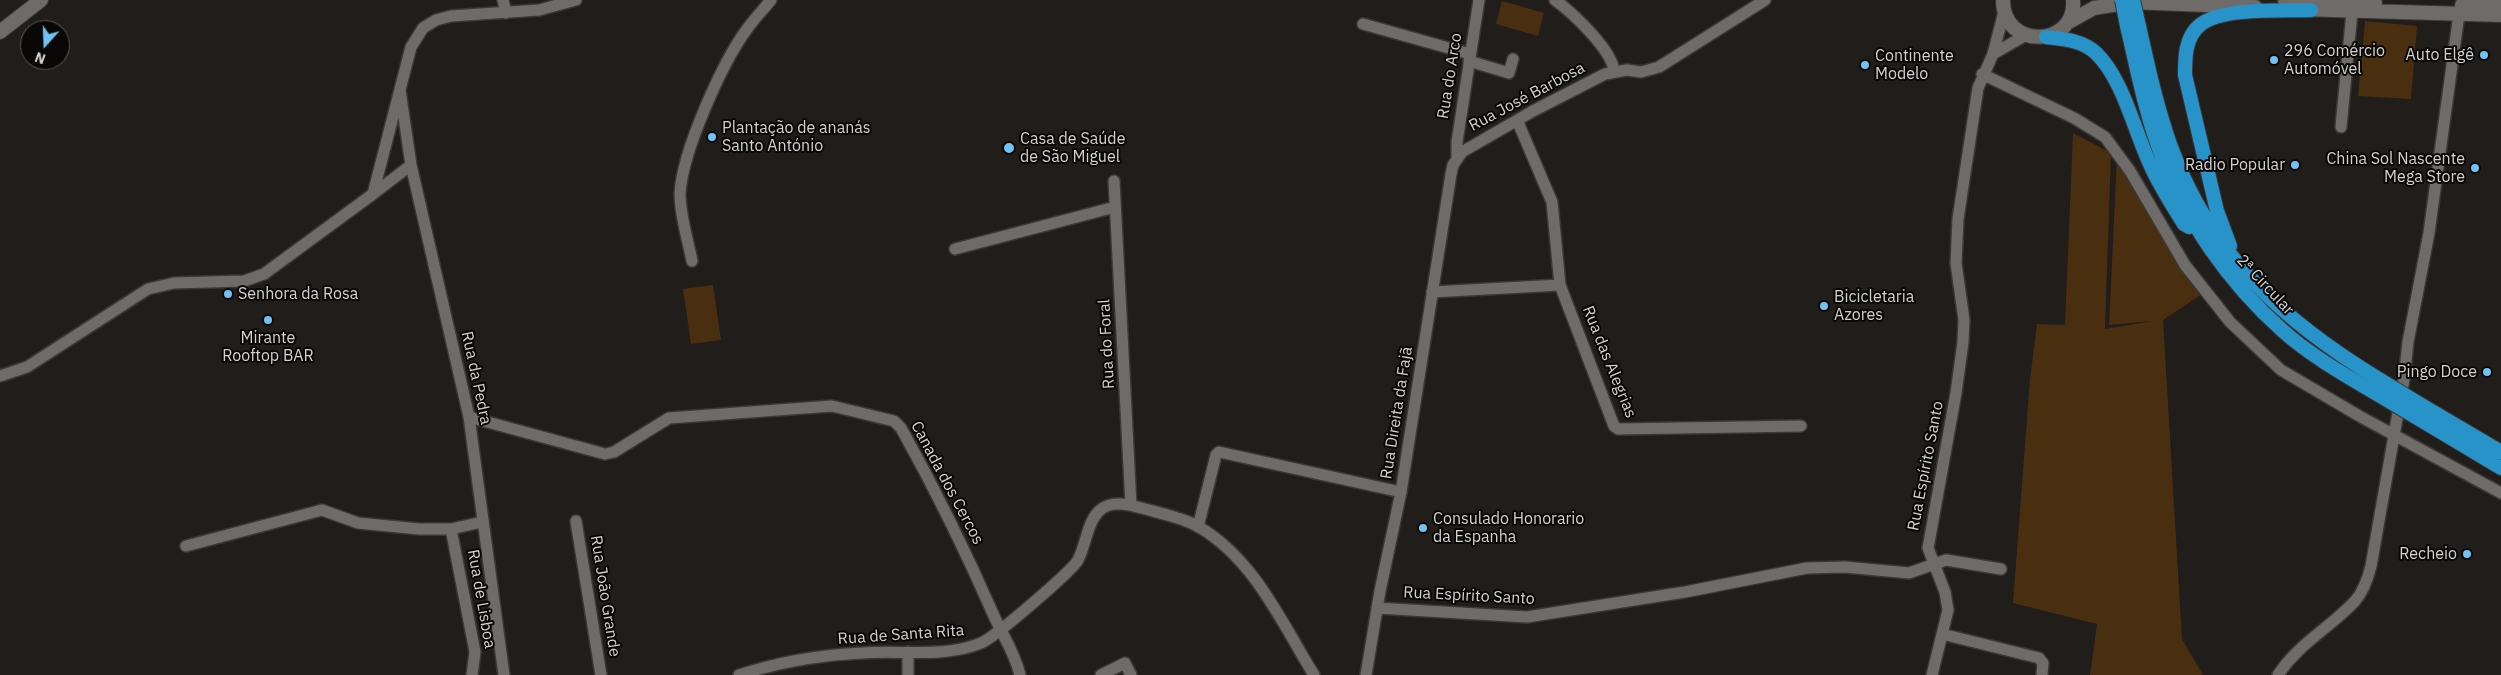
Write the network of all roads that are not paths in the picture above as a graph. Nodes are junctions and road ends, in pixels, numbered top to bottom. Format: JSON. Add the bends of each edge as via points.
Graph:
{"nodes":[{"id":1,"x":41,"y":0,"type":"edge"},
{"id":2,"x":504,"y":0,"type":"edge"},
{"id":3,"x":576,"y":0,"type":"edge"},
{"id":4,"x":771,"y":0,"type":"edge"},
{"id":5,"x":1479,"y":0,"type":"edge"},
{"id":6,"x":1765,"y":0,"type":"edge"},
{"id":7,"x":2073,"y":0,"type":"edge"},
{"id":8,"x":2122,"y":0,"type":"edge"},
{"id":9,"x":2133,"y":0,"type":"edge"},
{"id":10,"x":2285,"y":0,"type":"edge"},
{"id":11,"x":1563,"y":2,"type":"edge"},
{"id":12,"x":2501,"y":5,"type":"edge"},
{"id":13,"x":2004,"y":6,"type":"edge"},
{"id":14,"x":2310,"y":10,"type":"junction"},
{"id":15,"x":2352,"y":12,"type":"junction"},
{"id":16,"x":506,"y":13,"type":"junction"},
{"id":17,"x":2459,"y":14,"type":"junction"},
{"id":18,"x":2501,"y":15,"type":"edge"},
{"id":19,"x":2067,"y":23,"type":"junction"},
{"id":20,"x":1363,"y":24,"type":"dead end"},
{"id":21,"x":2133,"y":26,"type":"junction"},
{"id":22,"x":0,"y":32,"type":"edge"},
{"id":23,"x":2026,"y":35,"type":"junction"},
{"id":24,"x":2046,"y":36,"type":"junction"},
{"id":25,"x":1993,"y":54,"type":"junction"},
{"id":26,"x":1469,"y":58,"type":"junction"},
{"id":27,"x":1512,"y":59,"type":"dead end"},
{"id":28,"x":1614,"y":72,"type":"junction"},
{"id":29,"x":1982,"y":74,"type":"junction"},
{"id":30,"x":400,"y":90,"type":"junction"},
{"id":31,"x":1517,"y":120,"type":"junction"},
{"id":32,"x":2341,"y":127,"type":"dead end"},
{"id":33,"x":1457,"y":156,"type":"junction"},
{"id":34,"x":411,"y":165,"type":"junction"},
{"id":35,"x":1114,"y":180,"type":"dead end"},
{"id":36,"x":373,"y":194,"type":"junction"},
{"id":37,"x":1115,"y":207,"type":"junction"},
{"id":38,"x":2202,"y":236,"type":"junction"},
{"id":39,"x":955,"y":249,"type":"dead end"},
{"id":40,"x":692,"y":261,"type":"dead end"},
{"id":41,"x":2235,"y":261,"type":"junction"},
{"id":42,"x":1560,"y":285,"type":"junction"},
{"id":43,"x":1432,"y":292,"type":"junction"},
{"id":44,"x":0,"y":376,"type":"edge"},
{"id":45,"x":2380,"y":388,"type":"junction"},
{"id":46,"x":469,"y":417,"type":"junction"},
{"id":47,"x":1801,"y":426,"type":"dead end"},
{"id":48,"x":2395,"y":434,"type":"junction"},
{"id":49,"x":2501,"y":452,"type":"edge"},
{"id":50,"x":2501,"y":468,"type":"edge"},
{"id":51,"x":1401,"y":492,"type":"junction"},
{"id":52,"x":2501,"y":493,"type":"edge"},
{"id":53,"x":1131,"y":505,"type":"junction"},
{"id":54,"x":482,"y":522,"type":"junction"},
{"id":55,"x":576,"y":522,"type":"dead end"},
{"id":56,"x":1198,"y":527,"type":"junction"},
{"id":57,"x":451,"y":529,"type":"junction"},
{"id":58,"x":186,"y":546,"type":"dead end"},
{"id":59,"x":1934,"y":564,"type":"junction"},
{"id":60,"x":2001,"y":569,"type":"dead end"},
{"id":61,"x":1377,"y":608,"type":"junction"},
{"id":62,"x":1001,"y":631,"type":"junction"},
{"id":63,"x":1942,"y":634,"type":"junction"},
{"id":64,"x":908,"y":652,"type":"junction"},
{"id":65,"x":472,"y":675,"type":"edge"},
{"id":66,"x":504,"y":675,"type":"edge"},
{"id":67,"x":601,"y":675,"type":"edge"},
{"id":68,"x":739,"y":675,"type":"edge"},
{"id":69,"x":908,"y":675,"type":"edge"},
{"id":70,"x":1020,"y":675,"type":"edge"},
{"id":71,"x":1102,"y":675,"type":"edge"},
{"id":72,"x":1130,"y":675,"type":"edge"},
{"id":73,"x":1314,"y":675,"type":"edge"},
{"id":74,"x":1366,"y":675,"type":"edge"},
{"id":75,"x":1932,"y":675,"type":"edge"},
{"id":76,"x":2042,"y":675,"type":"edge"},
{"id":77,"x":2278,"y":675,"type":"edge"}],
"edges":[{"from":1,"to":22,"type":"main road"},
{"from":2,"to":16,"type":"street"},
{"from":3,"to":16,"type":"street","via":[[539,10]]},
{"from":4,"to":40,"type":"street","via":[[729,57],[692,141],[680,200]]},
{"from":5,"to":26,"type":"street","name":"Rua do Arco"},
{"from":6,"to":28,"type":"street","via":[[1672,61],[1642,72]]},
{"from":7,"to":19,"type":"main road","via":[[2072,14]]},
{"from":8,"to":21,"type":"highway","bridge":true},
{"from":9,"to":21,"type":"highway","bridge":true},
{"from":10,"to":12,"type":"main road"},
{"from":11,"to":28,"type":"street","via":[[1610,57]]},
{"from":13,"to":23,"type":"main road","via":[[2012,26]]},
{"from":13,"to":25,"type":"street","name":"Rua Espírito Santo"},
{"from":14,"to":15,"type":"main road"},
{"from":14,"to":19,"type":"main road","via":[[2155,2],[2112,3],[2094,8]]},
{"from":14,"to":41,"type":"highway","via":[[2219,15],[2201,24],[2190,40],[2185,75],[2217,211]]},
{"from":15,"to":17,"type":"main road"},
{"from":15,"to":32,"type":"street"},
{"from":16,"to":30,"type":"street","via":[[451,16],[423,28],[410,47]]},
{"from":17,"to":18,"type":"main road"},
{"from":17,"to":48,"type":"street","via":[[2429,233],[2408,342]]},
{"from":19,"to":24,"type":"main road","via":[[2054,34]]},
{"from":20,"to":26,"type":"street"},
{"from":21,"to":38,"type":"highway","name":"2ª Circular","via":[[2160,151],[2178,194]]},
{"from":21,"to":41,"type":"highway","name":"2ª Circular","via":[[2172,148],[2194,197]]},
{"from":23,"to":24,"type":"main road"},
{"from":23,"to":25,"type":"street"},
{"from":24,"to":38,"type":"highway","via":[[2078,43],[2101,60],[2113,77],[2162,189],[2184,224]]},
{"from":25,"to":29,"type":"street","name":"Rua Espírito Santo"},
{"from":26,"to":27,"type":"street","via":[[1509,73]]},
{"from":26,"to":33,"type":"street","name":"Rua do Arco"},
{"from":28,"to":31,"type":"street","name":"Rua José Barbosa"},
{"from":29,"to":48,"type":"street","via":[[2074,118],[2104,138],[2130,171],[2185,265],[2230,322],[2281,370]]},
{"from":29,"to":59,"type":"street","name":"Rua Espírito Santo","via":[[1958,219],[1956,263],[1964,320],[1956,393],[1928,538]]},
{"from":30,"to":34,"type":"street","name":"Rua da Pedra"},
{"from":30,"to":36,"type":"street"},
{"from":31,"to":33,"type":"street","name":"Rua José Barbosa"},
{"from":31,"to":42,"type":"street","via":[[1552,202]]},
{"from":33,"to":43,"type":"street","name":"Rua Direita da Fajã","via":[[1450,174]]},
{"from":34,"to":36,"type":"street"},
{"from":34,"to":46,"type":"street","name":"Rua da Pedra"},
{"from":35,"to":37,"type":"street","name":"Rua do Foral"},
{"from":36,"to":44,"type":"street","via":[[264,274],[244,281],[174,283],[148,289],[27,367]]},
{"from":37,"to":39,"type":"street"},
{"from":37,"to":53,"type":"street","name":"Rua do Foral"},
{"from":38,"to":45,"type":"highway","name":"2ª Circular","via":[[2230,276],[2284,331],[2312,353]]},
{"from":41,"to":45,"type":"highway","name":"2ª Circular","via":[[2292,320]]},
{"from":42,"to":43,"type":"street"},
{"from":42,"to":47,"type":"street","name":"Rua das Alegrias","via":[[1618,430]]},
{"from":43,"to":51,"type":"street","name":"Rua Direita da Fajã"},
{"from":45,"to":49,"type":"highway","name":"2ª Circular","bridge":true,"via":[[2418,403]]},
{"from":45,"to":50,"type":"highway","name":"2ª Circular","bridge":true,"via":[[2414,416]]},
{"from":46,"to":54,"type":"street","name":"Rua da Pedra"},
{"from":46,"to":62,"type":"street","name":"Canada dos Cercos","via":[[604,454],[614,452],[669,418],[832,406],[894,421],[901,428],[949,517]]},
{"from":48,"to":52,"type":"street"},
{"from":48,"to":77,"type":"street","via":[[2366,584],[2356,600],[2293,655]]},
{"from":51,"to":56,"type":"street","via":[[1219,452]]},
{"from":51,"to":61,"type":"street","name":"Rua Direita da Fajã"},
{"from":53,"to":56,"type":"street"},
{"from":53,"to":62,"type":"street","name":"Rua de Santa Rita","via":[[1114,504],[1100,510],[1094,517],[1079,559]]},
{"from":54,"to":57,"type":"street"},
{"from":54,"to":66,"type":"street","name":"Rua da Pedra"},
{"from":55,"to":67,"type":"street","name":"Rua João Grande"},
{"from":56,"to":73,"type":"street","via":[[1241,561],[1260,586]]},
{"from":57,"to":58,"type":"street","via":[[366,524],[322,510]]},
{"from":57,"to":65,"type":"street","name":"Rua de Lisboa","via":[[475,652]]},
{"from":59,"to":60,"type":"street","via":[[1946,560]]},
{"from":59,"to":61,"type":"street","name":"Rua Espírito Santo","via":[[1899,574],[1861,568],[1807,568],[1527,618]]},
{"from":59,"to":63,"type":"street","via":[[1948,610]]},
{"from":61,"to":74,"type":"street","name":"Rua Direita da Fajã"},
{"from":62,"to":64,"type":"street","name":"Rua de Santa Rita","via":[[964,650]]},
{"from":62,"to":70,"type":"street","name":"Canada dos Cercos"},
{"from":63,"to":75,"type":"street"},
{"from":63,"to":76,"type":"street","via":[[2035,656],[2043,663]]},
{"from":64,"to":68,"type":"street","name":"Rua de Santa Rita","via":[[811,657],[772,664]]},
{"from":64,"to":69,"type":"street"},
{"from":71,"to":72,"type":"street","via":[[1125,662]]}]}
